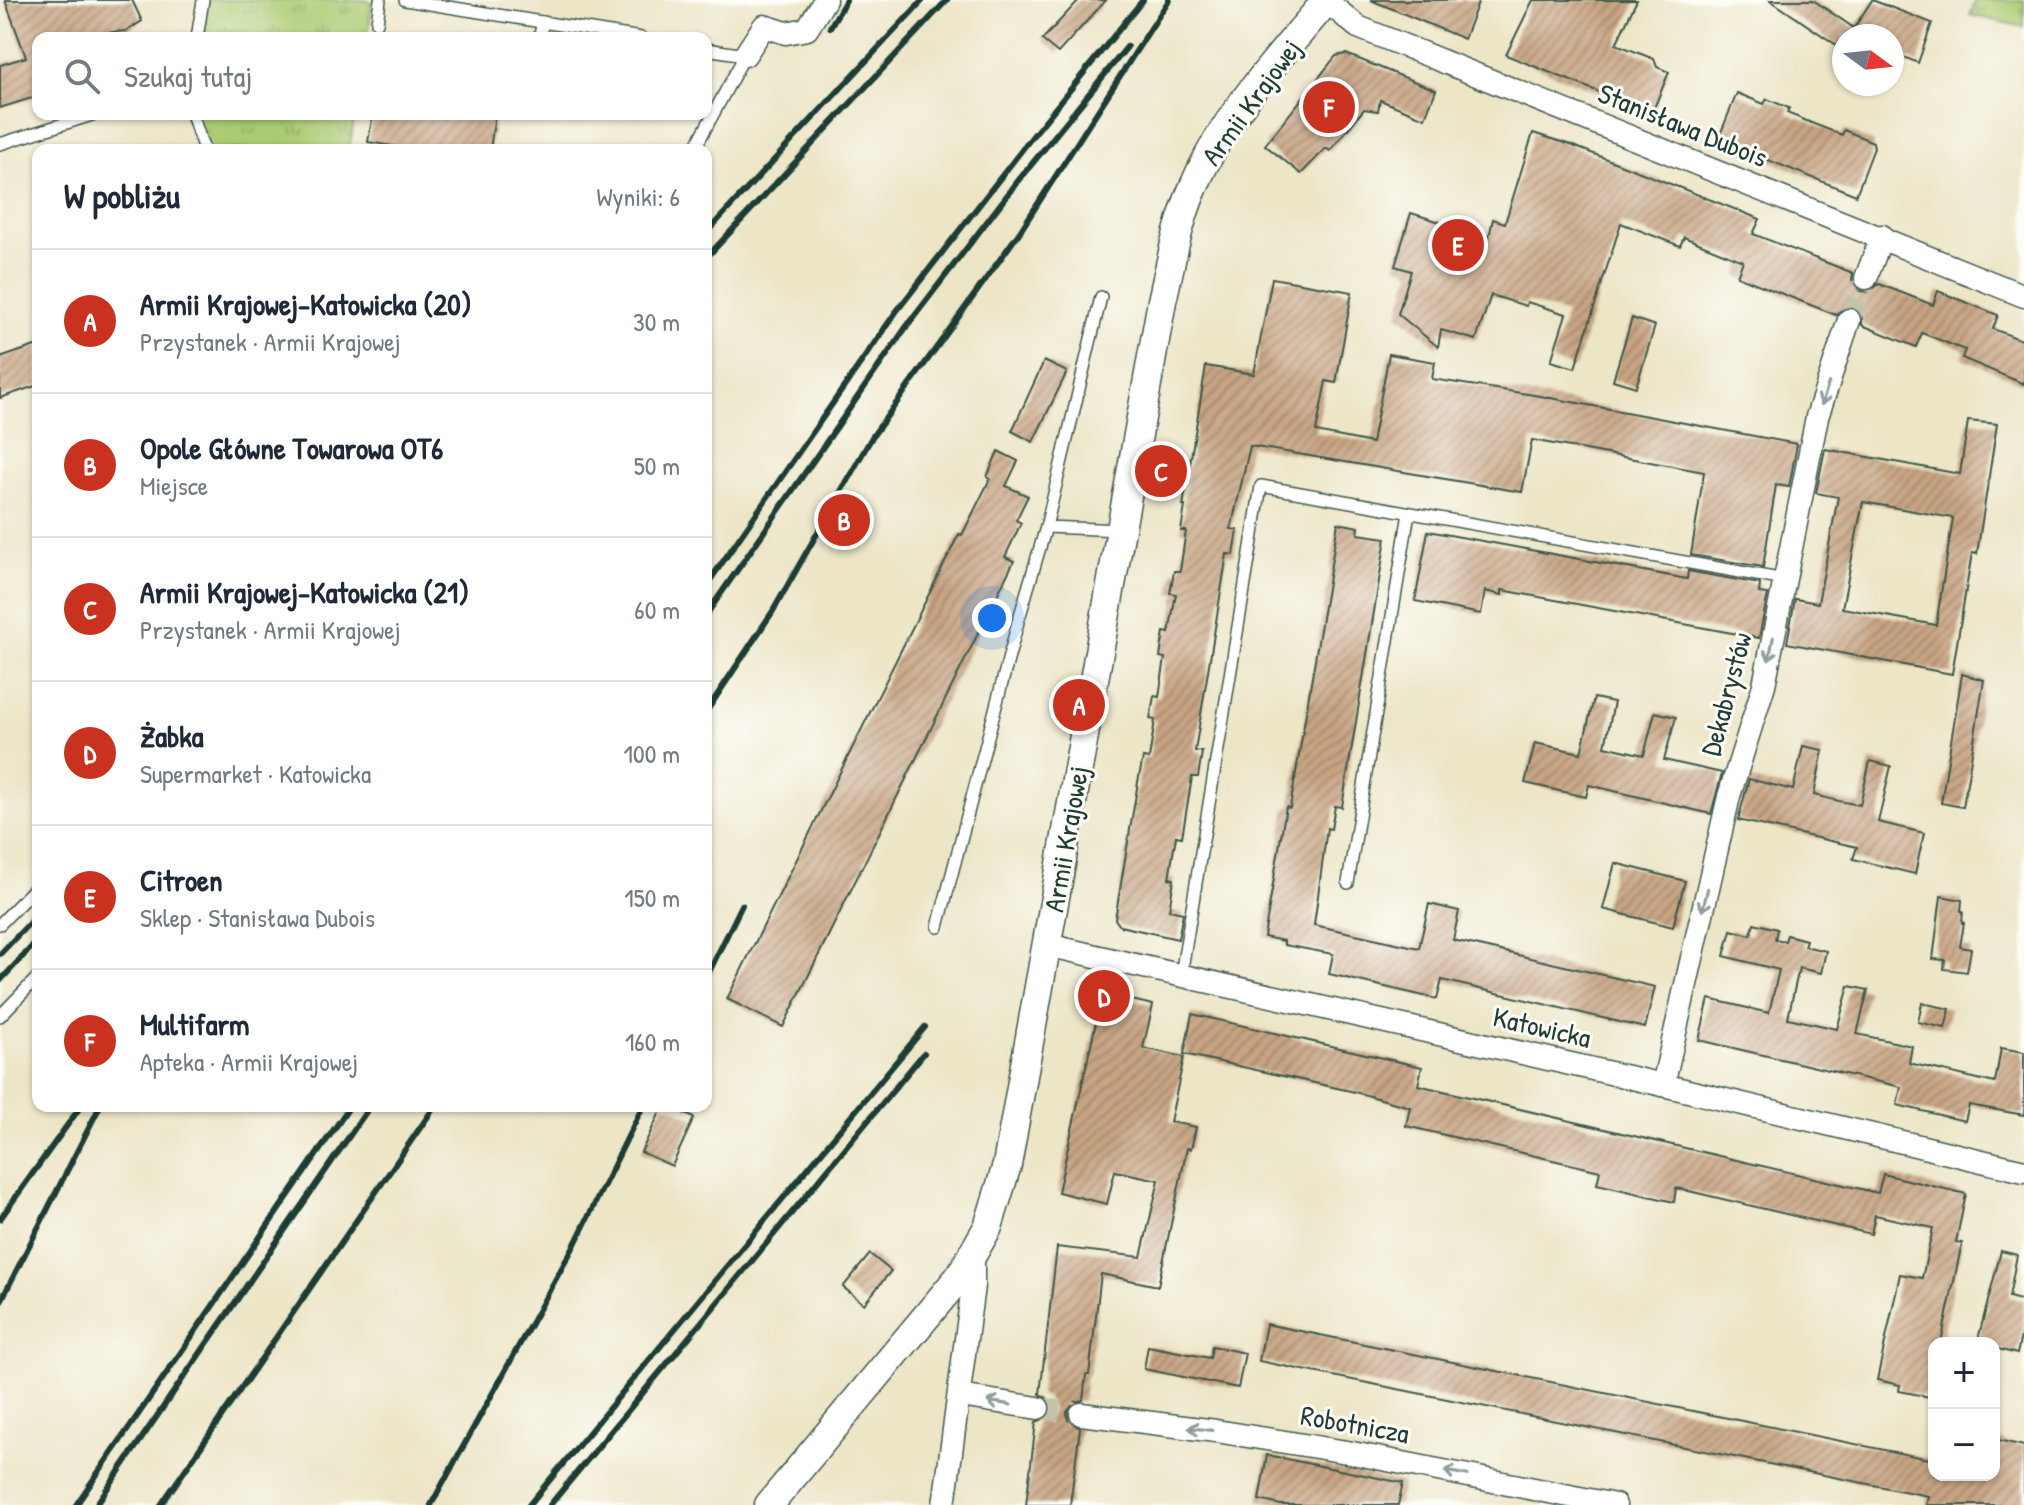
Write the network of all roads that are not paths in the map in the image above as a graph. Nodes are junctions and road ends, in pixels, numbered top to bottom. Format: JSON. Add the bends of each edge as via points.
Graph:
{"nodes":[{"id":1,"x":203,"y":0,"type":"edge"},
{"id":2,"x":380,"y":0,"type":"edge"},
{"id":3,"x":405,"y":0,"type":"edge"},
{"id":4,"x":825,"y":0,"type":"edge"},
{"id":5,"x":1326,"y":0,"type":"edge"},
{"id":6,"x":1308,"y":14,"type":"edge"},
{"id":7,"x":543,"y":22,"type":"junction"},
{"id":8,"x":377,"y":23,"type":"dead end"},
{"id":9,"x":198,"y":32,"type":"edge"},
{"id":10,"x":540,"y":32,"type":"edge"},
{"id":11,"x":604,"y":32,"type":"edge"},
{"id":12,"x":712,"y":50,"type":"edge"},
{"id":13,"x":745,"y":55,"type":"junction"},
{"id":14,"x":712,"y":116,"type":"edge"},
{"id":15,"x":76,"y":120,"type":"edge"},
{"id":16,"x":194,"y":120,"type":"edge"},
{"id":17,"x":710,"y":120,"type":"edge"},
{"id":18,"x":0,"y":144,"type":"edge"},
{"id":19,"x":202,"y":144,"type":"edge"},
{"id":20,"x":697,"y":144,"type":"edge"},
{"id":21,"x":1882,"y":236,"type":"junction"},
{"id":22,"x":1866,"y":278,"type":"tunnel mouth"},
{"id":23,"x":2024,"y":296,"type":"edge"},
{"id":24,"x":1101,"y":297,"type":"dead end"},
{"id":25,"x":1849,"y":320,"type":"tunnel mouth"},
{"id":26,"x":1409,"y":513,"type":"junction"},
{"id":27,"x":1046,"y":527,"type":"junction"},
{"id":28,"x":1122,"y":530,"type":"junction"},
{"id":29,"x":1785,"y":580,"type":"junction"},
{"id":30,"x":1348,"y":883,"type":"dead end"},
{"id":31,"x":32,"y":891,"type":"edge"},
{"id":32,"x":0,"y":924,"type":"edge"},
{"id":33,"x":938,"y":927,"type":"dead end"},
{"id":34,"x":1047,"y":945,"type":"junction"},
{"id":35,"x":1181,"y":975,"type":"junction"},
{"id":36,"x":32,"y":983,"type":"edge"},
{"id":37,"x":0,"y":1016,"type":"edge"},
{"id":38,"x":1663,"y":1085,"type":"junction"},
{"id":39,"x":2024,"y":1171,"type":"edge"},
{"id":40,"x":973,"y":1257,"type":"junction"},
{"id":41,"x":960,"y":1396,"type":"junction"},
{"id":42,"x":1038,"y":1408,"type":"tunnel mouth"},
{"id":43,"x":1081,"y":1414,"type":"tunnel mouth"},
{"id":44,"x":769,"y":1505,"type":"edge"},
{"id":45,"x":944,"y":1505,"type":"edge"},
{"id":46,"x":1615,"y":1505,"type":"edge"}],
"edges":[{"from":1,"to":9,"type":"lane"},
{"from":2,"to":8,"type":"lane"},
{"from":3,"to":7,"type":"lane"},
{"from":4,"to":13,"type":"street","via":[[807,29],[786,33],[764,26]]},
{"from":5,"to":6,"type":"street","name":"Armii Krajowej"},
{"from":5,"to":21,"type":"street","name":"Stanisława Dubois","via":[[1358,27]]},
{"from":6,"to":28,"type":"street","name":"Armii Krajowej","via":[[1211,151],[1194,186],[1162,301]]},
{"from":7,"to":10,"type":"lane"},
{"from":7,"to":11,"type":"lane"},
{"from":12,"to":13,"type":"lane"},
{"from":13,"to":14,"type":"lane"},
{"from":15,"to":18,"type":"lane"},
{"from":16,"to":19,"type":"lane"},
{"from":17,"to":20,"type":"lane"},
{"from":21,"to":22,"type":"street"},
{"from":21,"to":23,"type":"street","name":"Stanisława Dubois"},
{"from":24,"to":27,"type":"lane"},
{"from":25,"to":29,"type":"street","name":"Dekabrystów","one_way":true,"via":[[1817,417]]},
{"from":26,"to":29,"type":"lane"},
{"from":26,"to":30,"type":"lane"},
{"from":26,"to":35,"type":"lane","via":[[1261,486]]},
{"from":27,"to":28,"type":"lane"},
{"from":27,"to":33,"type":"lane"},
{"from":28,"to":34,"type":"street","name":"Armii Krajowej"},
{"from":29,"to":38,"type":"street","name":"Dekabrystów","one_way":true,"via":[[1764,685],[1729,796]]},
{"from":31,"to":32,"type":"lane"},
{"from":34,"to":35,"type":"street","name":"Katowicka"},
{"from":34,"to":40,"type":"street","name":"Armii Krajowej","via":[[1007,1165]]},
{"from":35,"to":38,"type":"street","name":"Katowicka"},
{"from":36,"to":37,"type":"lane"},
{"from":38,"to":39,"type":"street","name":"Katowicka"},
{"from":40,"to":41,"type":"street"},
{"from":40,"to":44,"type":"street","name":"Armii Krajowej"},
{"from":42,"to":41,"type":"street","one_way":true},
{"from":41,"to":45,"type":"street"},
{"from":46,"to":43,"type":"street","name":"Robotnicza","one_way":true,"via":[[1347,1452]]}]}
